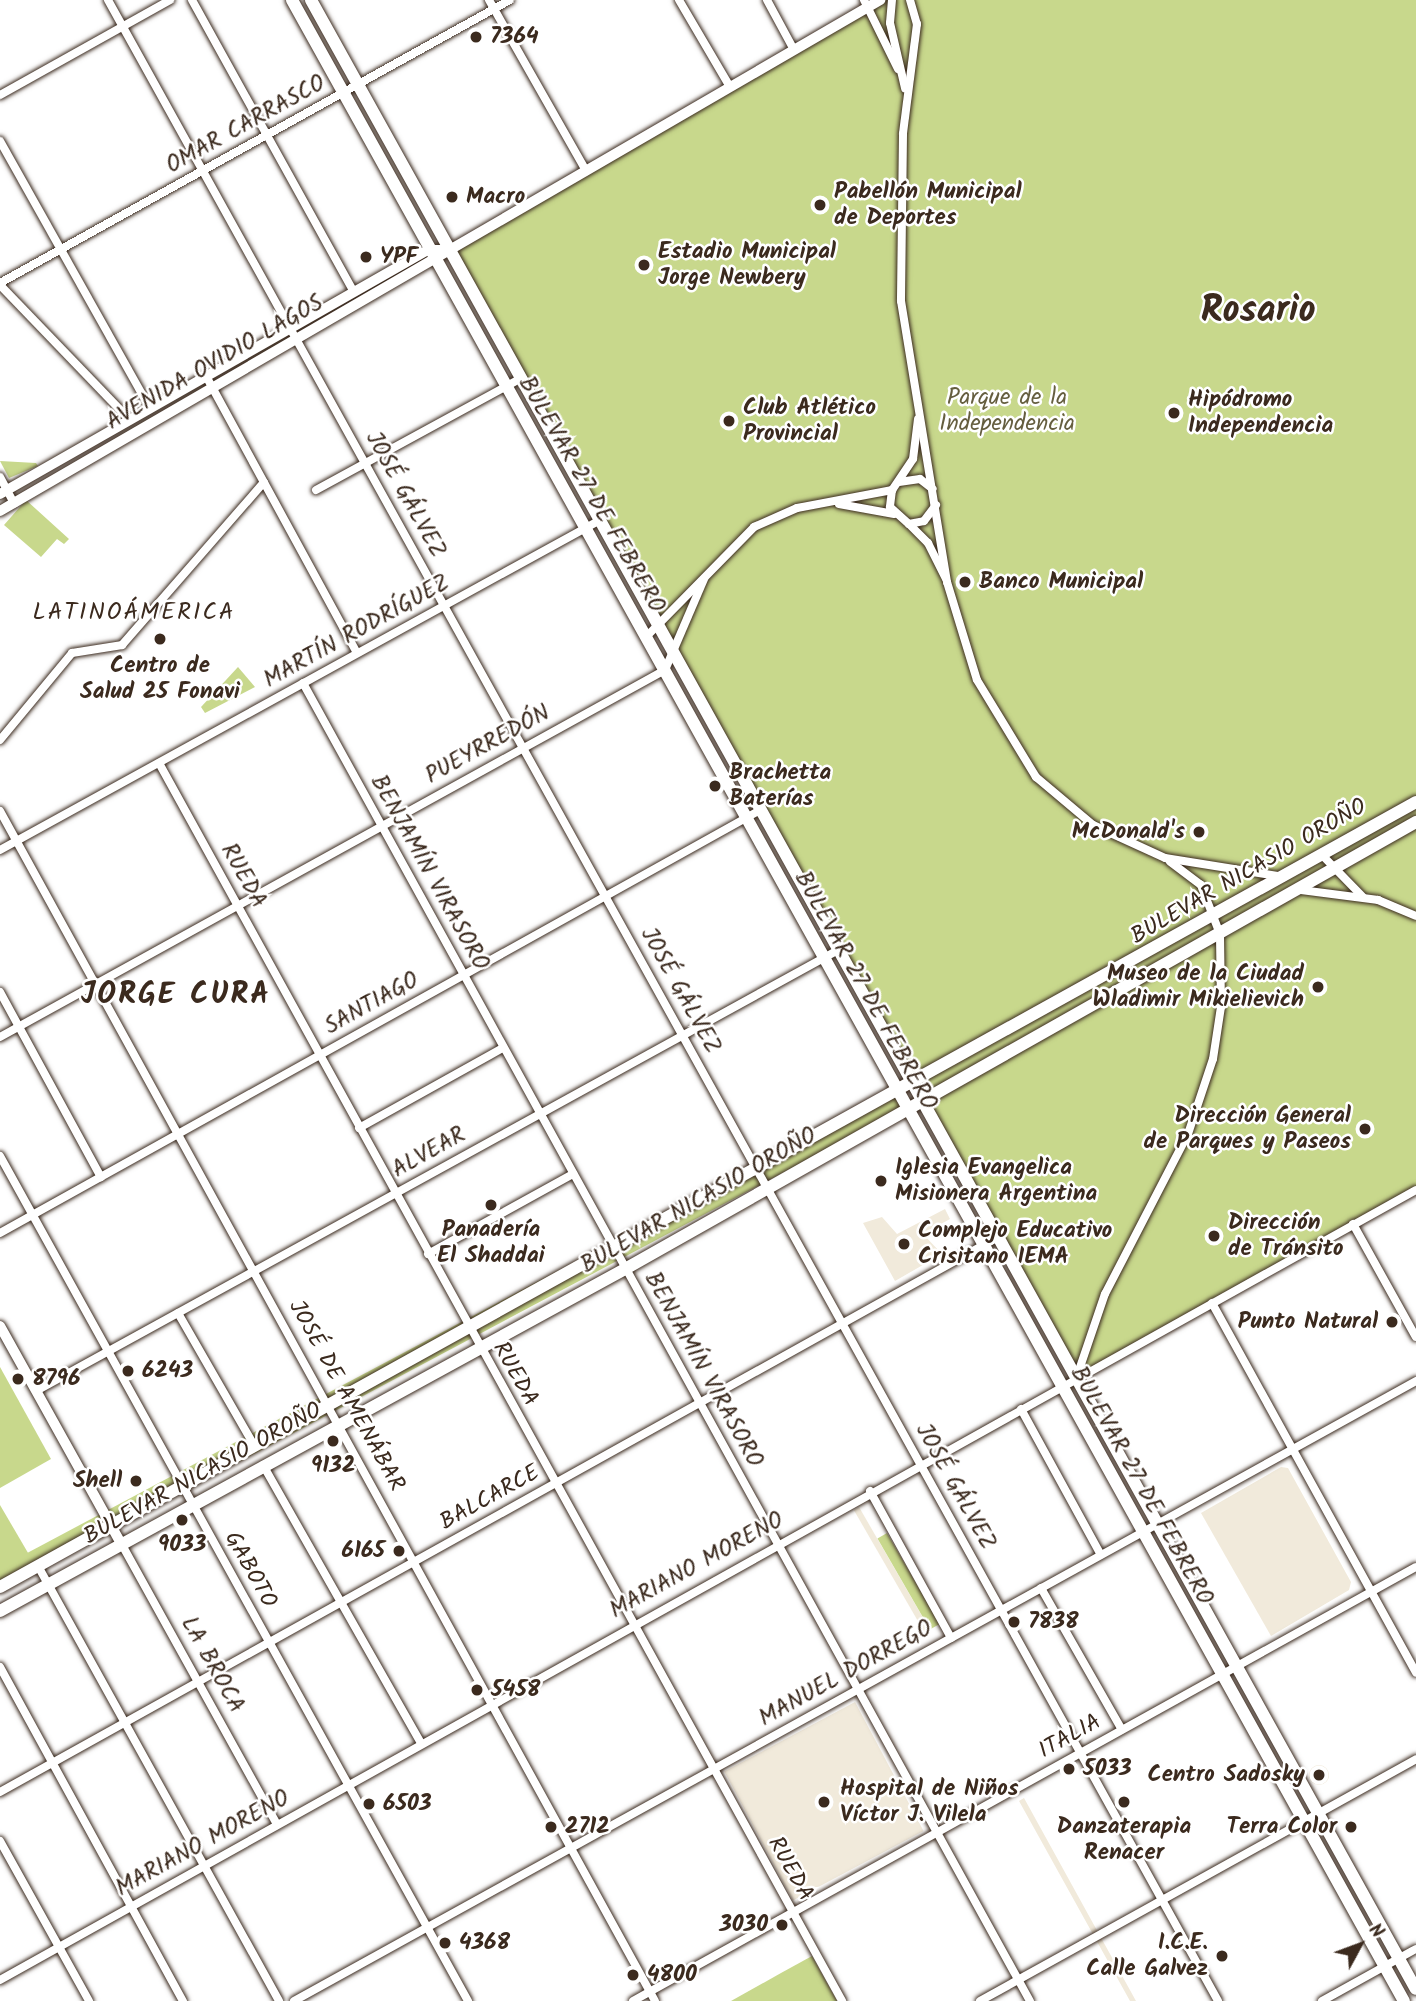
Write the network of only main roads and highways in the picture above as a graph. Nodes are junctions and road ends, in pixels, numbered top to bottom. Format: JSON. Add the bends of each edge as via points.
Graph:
{"nodes":[{"id":1,"x":292,"y":0,"type":"edge"},
{"id":2,"x":311,"y":0,"type":"edge"},
{"id":3,"x":880,"y":0,"type":"edge"},
{"id":4,"x":865,"y":5,"type":"edge"},
{"id":5,"x":450,"y":250,"type":"junction"},
{"id":6,"x":432,"y":255,"type":"junction"},
{"id":7,"x":4,"y":492,"type":"edge"},
{"id":8,"x":0,"y":511,"type":"edge"},
{"id":9,"x":1416,"y":802,"type":"edge"},
{"id":10,"x":1416,"y":822,"type":"edge"},
{"id":11,"x":912,"y":1081,"type":"junction"},
{"id":12,"x":896,"y":1091,"type":"junction"},
{"id":13,"x":922,"y":1099,"type":"junction"},
{"id":14,"x":905,"y":1108,"type":"junction"},
{"id":15,"x":0,"y":1326,"type":"edge"},
{"id":16,"x":110,"y":1525,"type":"junction"},
{"id":17,"x":121,"y":1544,"type":"junction"},
{"id":18,"x":0,"y":1587,"type":"edge"},
{"id":19,"x":0,"y":1611,"type":"edge"},
{"id":20,"x":1416,"y":1989,"type":"edge"},
{"id":21,"x":1404,"y":2001,"type":"edge"}],
"edges":[{"from":1,"to":6,"type":"main road","name":"BULEVAR 27 DE FEBRERO"},
{"from":2,"to":5,"type":"main road","name":"BULEVAR 27 DE FEBRERO"},
{"from":3,"to":4,"type":"main road","name":"AVENIDA OVIDIO LAGOS"},
{"from":4,"to":5,"type":"main road","name":"AVENIDA OVIDIO LAGOS"},
{"from":5,"to":6,"type":"main road","name":"AVENIDA OVIDIO LAGOS"},
{"from":5,"to":11,"type":"main road","name":"BULEVAR 27 DE FEBRERO"},
{"from":6,"to":7,"type":"main road","name":"AVENIDA OVIDIO LAGOS","via":[[354,292]]},
{"from":6,"to":8,"type":"main road","name":"AVENIDA OVIDIO LAGOS","via":[[297,340]]},
{"from":6,"to":12,"type":"main road","name":"BULEVAR 27 DE FEBRERO"},
{"from":9,"to":11,"type":"main road","name":"BULEVAR NICASIO OROÑO"},
{"from":10,"to":13,"type":"main road","name":"BULEVAR NICASIO OROÑO"},
{"from":11,"to":12,"type":"main road","name":"BULEVAR NICASIO OROÑO"},
{"from":11,"to":13,"type":"main road","name":"BULEVAR 27 DE FEBRERO"},
{"from":12,"to":14,"type":"main road","name":"BULEVAR 27 DE FEBRERO"},
{"from":12,"to":16,"type":"main road","name":"BULEVAR NICASIO OROÑO"},
{"from":13,"to":14,"type":"main road","name":"BULEVAR NICASIO OROÑO"},
{"from":13,"to":20,"type":"main road","name":"BULEVAR 27 DE FEBRERO"},
{"from":14,"to":17,"type":"main road","name":"BULEVAR NICASIO OROÑO","via":[[625,1269]]},
{"from":14,"to":21,"type":"main road","name":"BULEVAR 27 DE FEBRERO"},
{"from":15,"to":16,"type":"main road","name":"LA BROCA"},
{"from":16,"to":17,"type":"main road","name":"LA BROCA"},
{"from":16,"to":18,"type":"main road","name":"BULEVAR NICASIO OROÑO"},
{"from":17,"to":19,"type":"main road","name":"BULEVAR NICASIO OROÑO"}]}
